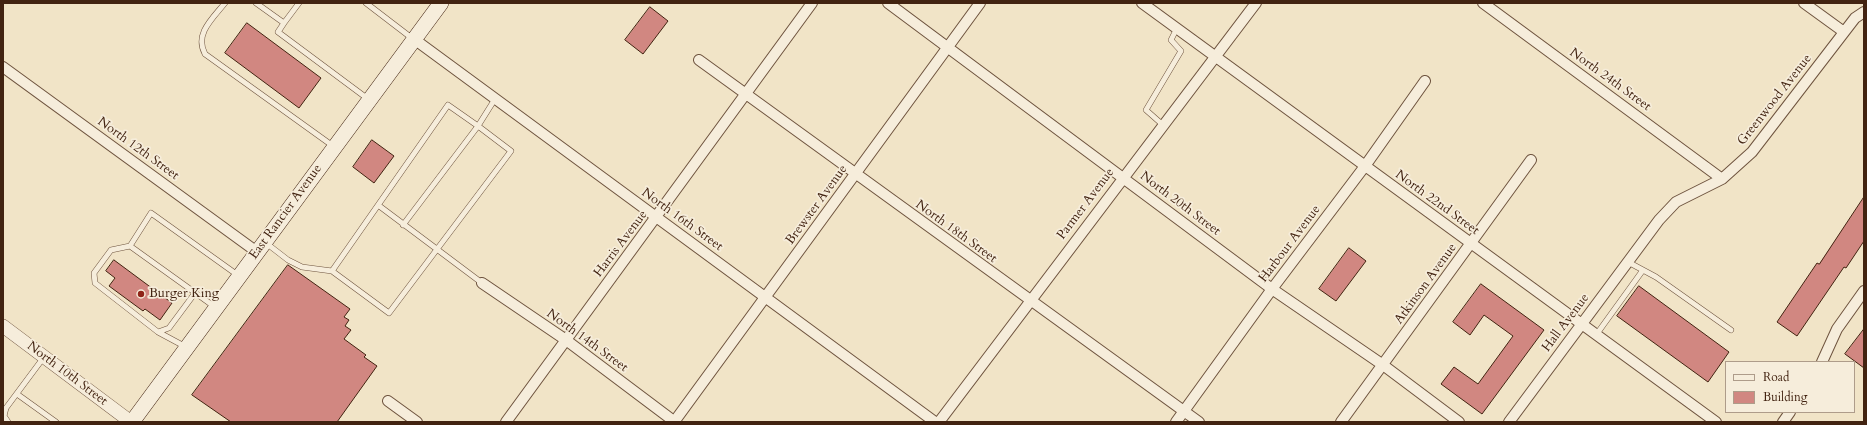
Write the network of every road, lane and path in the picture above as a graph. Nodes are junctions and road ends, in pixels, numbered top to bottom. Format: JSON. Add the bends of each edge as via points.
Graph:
{"nodes":[{"id":1,"x":225,"y":3,"type":"edge"},
{"id":2,"x":256,"y":3,"type":"edge"},
{"id":3,"x":299,"y":3,"type":"edge"},
{"id":4,"x":366,"y":3,"type":"edge"},
{"id":5,"x":441,"y":3,"type":"edge"},
{"id":6,"x":812,"y":3,"type":"edge"},
{"id":7,"x":888,"y":3,"type":"edge"},
{"id":8,"x":980,"y":3,"type":"edge"},
{"id":9,"x":1142,"y":3,"type":"edge"},
{"id":10,"x":1256,"y":3,"type":"edge"},
{"id":11,"x":1483,"y":3,"type":"edge"},
{"id":12,"x":1804,"y":3,"type":"edge"},
{"id":13,"x":1864,"y":12,"type":"edge"},
{"id":14,"x":284,"y":23,"type":"junction"},
{"id":15,"x":1177,"y":28,"type":"junction"},
{"id":16,"x":1844,"y":32,"type":"junction"},
{"id":17,"x":414,"y":39,"type":"junction"},
{"id":18,"x":947,"y":48,"type":"junction"},
{"id":19,"x":1217,"y":56,"type":"junction"},
{"id":20,"x":699,"y":60,"type":"dead end"},
{"id":21,"x":5,"y":72,"type":"edge"},
{"id":22,"x":1425,"y":81,"type":"dead end"},
{"id":23,"x":746,"y":95,"type":"junction"},
{"id":24,"x":369,"y":99,"type":"junction"},
{"id":25,"x":495,"y":99,"type":"junction"},
{"id":26,"x":1163,"y":125,"type":"junction"},
{"id":27,"x":478,"y":126,"type":"junction"},
{"id":28,"x":334,"y":147,"type":"junction"},
{"id":29,"x":1530,"y":160,"type":"dead end"},
{"id":30,"x":1365,"y":166,"type":"junction"},
{"id":31,"x":855,"y":175,"type":"junction"},
{"id":32,"x":1123,"y":177,"type":"junction"},
{"id":33,"x":1722,"y":179,"type":"junction"},
{"id":34,"x":378,"y":205,"type":"junction"},
{"id":35,"x":656,"y":218,"type":"junction"},
{"id":36,"x":403,"y":225,"type":"junction"},
{"id":37,"x":1644,"y":240,"type":"joint"},
{"id":38,"x":1471,"y":244,"type":"junction"},
{"id":39,"x":130,"y":246,"type":"junction"},
{"id":40,"x":261,"y":247,"type":"junction"},
{"id":41,"x":436,"y":250,"type":"junction"},
{"id":42,"x":1628,"y":262,"type":"junction"},
{"id":43,"x":1643,"y":270,"type":"junction"},
{"id":44,"x":332,"y":271,"type":"junction"},
{"id":45,"x":239,"y":277,"type":"junction"},
{"id":46,"x":482,"y":283,"type":"joint"},
{"id":47,"x":1272,"y":289,"type":"junction"},
{"id":48,"x":1864,"y":291,"type":"edge"},
{"id":49,"x":195,"y":293,"type":"junction"},
{"id":50,"x":766,"y":297,"type":"junction"},
{"id":51,"x":1030,"y":301,"type":"junction"},
{"id":52,"x":216,"y":308,"type":"junction"},
{"id":53,"x":1581,"y":324,"type":"junction"},
{"id":54,"x":3,"y":326,"type":"edge"},
{"id":55,"x":1730,"y":330,"type":"dead end"},
{"id":56,"x":158,"y":332,"type":"junction"},
{"id":57,"x":1596,"y":335,"type":"junction"},
{"id":58,"x":566,"y":340,"type":"junction"},
{"id":59,"x":188,"y":348,"type":"junction"},
{"id":60,"x":44,"y":357,"type":"junction"},
{"id":61,"x":1822,"y":361,"type":"edge"},
{"id":62,"x":1383,"y":365,"type":"junction"},
{"id":63,"x":17,"y":394,"type":"junction"},
{"id":64,"x":388,"y":401,"type":"dead end"},
{"id":65,"x":1184,"y":411,"type":"junction"},
{"id":66,"x":1789,"y":413,"type":"edge"},
{"id":67,"x":8,"y":422,"type":"edge"},
{"id":68,"x":56,"y":422,"type":"edge"},
{"id":69,"x":132,"y":422,"type":"edge"},
{"id":70,"x":417,"y":422,"type":"edge"},
{"id":71,"x":506,"y":422,"type":"edge"},
{"id":72,"x":674,"y":422,"type":"edge"},
{"id":73,"x":936,"y":422,"type":"edge"},
{"id":74,"x":939,"y":422,"type":"edge"},
{"id":75,"x":1176,"y":422,"type":"edge"},
{"id":76,"x":1199,"y":422,"type":"edge"},
{"id":77,"x":1341,"y":422,"type":"edge"},
{"id":78,"x":1459,"y":422,"type":"edge"},
{"id":79,"x":1509,"y":422,"type":"edge"},
{"id":80,"x":1716,"y":422,"type":"edge"},
{"id":81,"x":1783,"y":422,"type":"edge"}],
"edges":[{"from":1,"to":28,"type":"lane","via":[[202,34],[205,54]]},
{"from":2,"to":14,"type":"lane"},
{"from":3,"to":14,"type":"lane"},
{"from":4,"to":17,"type":"lane"},
{"from":5,"to":17,"type":"main road","name":"East Rancier Avenue"},
{"from":6,"to":23,"type":"street","name":"Harris Avenue"},
{"from":7,"to":18,"type":"street","name":"North 20th Street"},
{"from":8,"to":18,"type":"street","name":"Brewster Avenue"},
{"from":9,"to":15,"type":"street","name":"North 22nd Street"},
{"from":10,"to":19,"type":"street","name":"Parmer Avenue"},
{"from":11,"to":33,"type":"street","name":"North 24th Street"},
{"from":12,"to":16,"type":"street"},
{"from":13,"to":16,"type":"street","name":"Greenwood Avenue","via":[[1855,18]]},
{"from":14,"to":24,"type":"lane","via":[[278,32]]},
{"from":15,"to":19,"type":"street","name":"North 22nd Street"},
{"from":15,"to":26,"type":"lane","via":[[1170,40],[1181,51],[1146,110]]},
{"from":16,"to":33,"type":"street","name":"Greenwood Avenue","via":[[1757,146]]},
{"from":17,"to":24,"type":"main road","name":"East Rancier Avenue"},
{"from":17,"to":25,"type":"street","name":"North 16th Street"},
{"from":18,"to":31,"type":"street","name":"Brewster Avenue"},
{"from":18,"to":32,"type":"street","name":"North 20th Street"},
{"from":19,"to":26,"type":"street","name":"Parmer Avenue"},
{"from":19,"to":30,"type":"street","name":"North 22nd Street"},
{"from":20,"to":23,"type":"street","name":"North 18th Street"},
{"from":21,"to":40,"type":"street","name":"North 12th Street"},
{"from":22,"to":30,"type":"street","name":"Harbour Avenue"},
{"from":23,"to":31,"type":"street","name":"North 18th Street"},
{"from":23,"to":35,"type":"street","name":"Harris Avenue"},
{"from":24,"to":28,"type":"main road","name":"East Rancier Avenue"},
{"from":25,"to":27,"type":"lane"},
{"from":25,"to":35,"type":"street","name":"North 16th Street"},
{"from":26,"to":32,"type":"street","name":"Parmer Avenue"},
{"from":27,"to":34,"type":"lane","via":[[448,105]]},
{"from":27,"to":36,"type":"lane"},
{"from":27,"to":41,"type":"lane","via":[[511,151]]},
{"from":28,"to":40,"type":"main road","name":"East Rancier Avenue"},
{"from":29,"to":38,"type":"street","name":"Atkinson Avenue"},
{"from":30,"to":38,"type":"street","name":"North 22nd Street"},
{"from":30,"to":47,"type":"street","name":"Harbour Avenue"},
{"from":31,"to":50,"type":"street","name":"Brewster Avenue"},
{"from":31,"to":51,"type":"street","name":"North 18th Street"},
{"from":32,"to":47,"type":"street","name":"North 20th Street"},
{"from":32,"to":51,"type":"street","name":"Parmer Avenue"},
{"from":33,"to":37,"type":"street","name":"Greenwood Avenue","via":[[1676,202]]},
{"from":34,"to":36,"type":"lane"},
{"from":34,"to":44,"type":"lane"},
{"from":35,"to":50,"type":"street","name":"North 16th Street"},
{"from":35,"to":58,"type":"street","name":"Harris Avenue"},
{"from":36,"to":41,"type":"lane"},
{"from":37,"to":42,"type":"street","name":"Hall Avenue"},
{"from":38,"to":53,"type":"street","name":"North 22nd Street"},
{"from":38,"to":62,"type":"street","name":"Atkinson Avenue"},
{"from":39,"to":45,"type":"lane","via":[[151,213]]},
{"from":39,"to":49,"type":"lane"},
{"from":39,"to":56,"type":"lane","via":[[111,250],[94,273],[95,283]]},
{"from":40,"to":44,"type":"lane","via":[[302,267]]},
{"from":40,"to":45,"type":"main road","name":"East Rancier Avenue"},
{"from":41,"to":44,"type":"lane","via":[[388,313]]},
{"from":41,"to":46,"type":"lane"},
{"from":42,"to":43,"type":"lane"},
{"from":42,"to":53,"type":"street","name":"Hall Avenue"},
{"from":43,"to":55,"type":"lane"},
{"from":43,"to":57,"type":"lane"},
{"from":45,"to":52,"type":"main road","name":"East Rancier Avenue"},
{"from":46,"to":58,"type":"street","name":"North 14th Street"},
{"from":47,"to":62,"type":"street","name":"North 20th Street"},
{"from":47,"to":65,"type":"street","name":"Harbour Avenue"},
{"from":48,"to":61,"type":"street","via":[[1837,329]]},
{"from":49,"to":52,"type":"lane"},
{"from":49,"to":56,"type":"lane","via":[[169,328]]},
{"from":50,"to":72,"type":"street","name":"Brewster Avenue"},
{"from":50,"to":73,"type":"street","name":"North 16th Street"},
{"from":51,"to":65,"type":"street","name":"North 18th Street"},
{"from":51,"to":74,"type":"street","name":"Parmer Avenue"},
{"from":52,"to":59,"type":"main road","name":"East Rancier Avenue"},
{"from":53,"to":57,"type":"street","name":"North 22nd Street"},
{"from":53,"to":79,"type":"street","name":"Hall Avenue"},
{"from":54,"to":60,"type":"street","name":"North 10th Street"},
{"from":56,"to":59,"type":"lane"},
{"from":57,"to":80,"type":"street","name":"North 22nd Street"},
{"from":58,"to":71,"type":"street","name":"Harris Avenue"},
{"from":58,"to":72,"type":"street","name":"North 14th Street"},
{"from":59,"to":69,"type":"main road","name":"East Rancier Avenue"},
{"from":60,"to":63,"type":"lane"},
{"from":60,"to":69,"type":"street","name":"North 10th Street"},
{"from":62,"to":77,"type":"street","name":"Atkinson Avenue"},
{"from":62,"to":78,"type":"street","name":"North 20th Street"},
{"from":63,"to":67,"type":"lane","via":[[6,408],[4,416]]},
{"from":63,"to":68,"type":"lane"},
{"from":64,"to":70,"type":"street"},
{"from":65,"to":75,"type":"street","name":"Harbour Avenue"},
{"from":65,"to":76,"type":"street","name":"North 18th Street"},
{"from":66,"to":81,"type":"street"}]}
